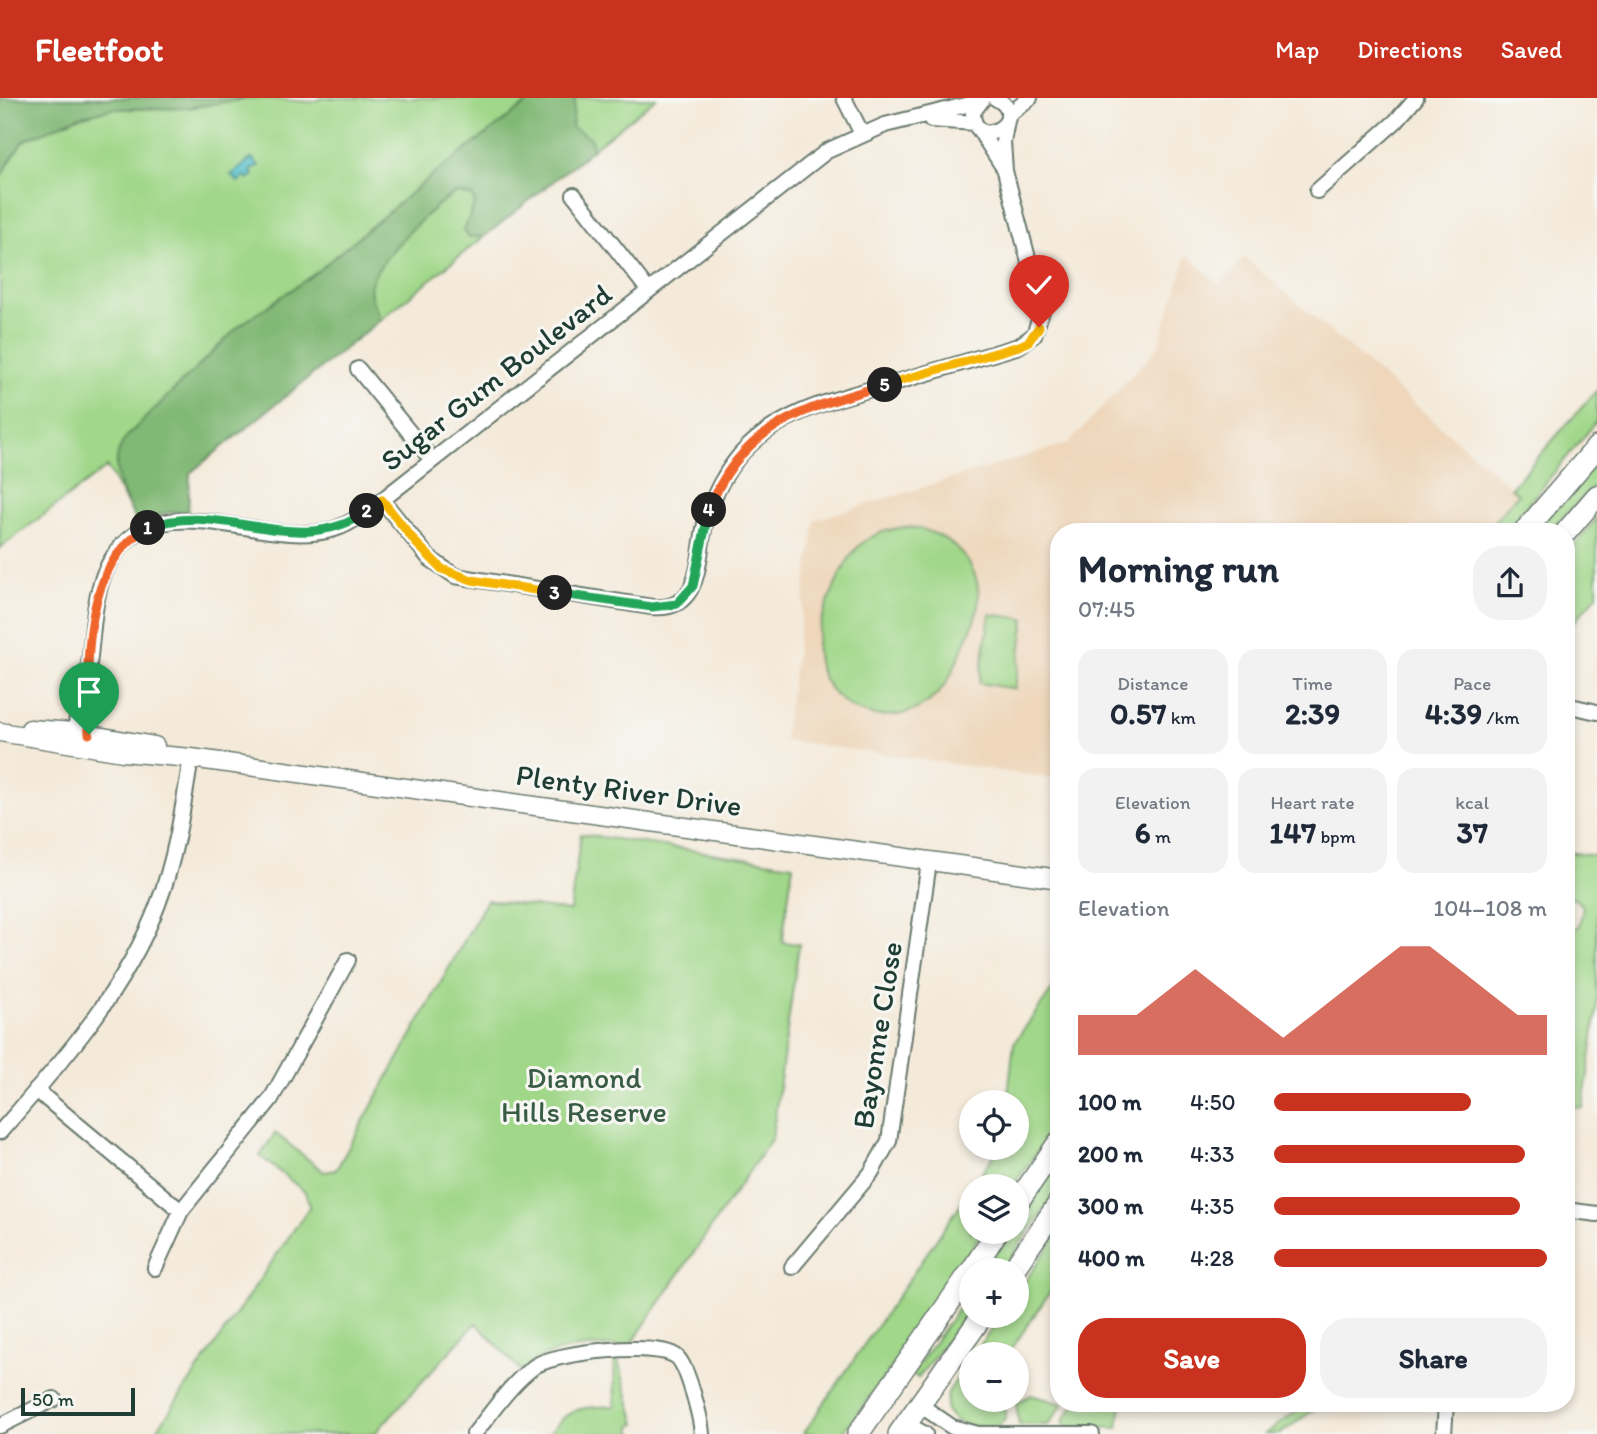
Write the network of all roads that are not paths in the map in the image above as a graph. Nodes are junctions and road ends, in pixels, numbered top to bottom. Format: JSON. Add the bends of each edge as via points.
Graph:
{"nodes":[{"id":1,"x":844,"y":98,"type":"edge"},
{"id":2,"x":995,"y":98,"type":"edge"},
{"id":3,"x":1030,"y":98,"type":"edge"},
{"id":4,"x":1416,"y":98,"type":"edge"},
{"id":5,"x":982,"y":100,"type":"edge"},
{"id":6,"x":1007,"y":118,"type":"junction"},
{"id":7,"x":904,"y":121,"type":"junction"},
{"id":8,"x":976,"y":125,"type":"junction"},
{"id":9,"x":862,"y":134,"type":"junction"},
{"id":10,"x":1005,"y":171,"type":"junction"},
{"id":11,"x":1317,"y":191,"type":"dead end"},
{"id":12,"x":574,"y":195,"type":"dead end"},
{"id":13,"x":648,"y":289,"type":"junction"},
{"id":14,"x":358,"y":369,"type":"dead end"},
{"id":15,"x":1597,"y":446,"type":"edge"},
{"id":16,"x":432,"y":460,"type":"junction"},
{"id":17,"x":1597,"y":496,"type":"edge"},
{"id":18,"x":382,"y":500,"type":"junction"},
{"id":19,"x":1532,"y":523,"type":"edge"},
{"id":20,"x":1574,"y":523,"type":"edge"},
{"id":21,"x":1575,"y":702,"type":"edge"},
{"id":22,"x":1575,"y":707,"type":"edge"},
{"id":23,"x":1594,"y":711,"type":"edge"},
{"id":24,"x":0,"y":731,"type":"edge"},
{"id":25,"x":81,"y":737,"type":"junction"},
{"id":26,"x":191,"y":758,"type":"junction"},
{"id":27,"x":929,"y":862,"type":"junction"},
{"id":28,"x":1050,"y":878,"type":"edge"},
{"id":29,"x":348,"y":960,"type":"dead end"},
{"id":30,"x":36,"y":1090,"type":"junction"},
{"id":31,"x":0,"y":1132,"type":"edge"},
{"id":32,"x":1050,"y":1155,"type":"edge"},
{"id":33,"x":1029,"y":1186,"type":"edge"},
{"id":34,"x":181,"y":1211,"type":"junction"},
{"id":35,"x":1575,"y":1211,"type":"edge"},
{"id":36,"x":1597,"y":1214,"type":"edge"},
{"id":37,"x":1050,"y":1216,"type":"edge"},
{"id":38,"x":1021,"y":1258,"type":"edge"},
{"id":39,"x":792,"y":1267,"type":"dead end"},
{"id":40,"x":155,"y":1268,"type":"dead end"},
{"id":41,"x":959,"y":1290,"type":"edge"},
{"id":42,"x":974,"y":1328,"type":"edge"},
{"id":43,"x":887,"y":1394,"type":"junction"},
{"id":44,"x":54,"y":1399,"type":"dead end"},
{"id":45,"x":920,"y":1405,"type":"junction"},
{"id":46,"x":1445,"y":1412,"type":"edge"},
{"id":47,"x":0,"y":1426,"type":"edge"},
{"id":48,"x":910,"y":1431,"type":"edge"},
{"id":49,"x":474,"y":1434,"type":"edge"},
{"id":50,"x":702,"y":1434,"type":"edge"},
{"id":51,"x":858,"y":1434,"type":"edge"},
{"id":52,"x":977,"y":1434,"type":"edge"},
{"id":53,"x":1092,"y":1434,"type":"edge"},
{"id":54,"x":1444,"y":1434,"type":"edge"}],
"edges":[{"from":1,"to":9,"type":"street"},
{"from":2,"to":6,"type":"street","via":[[1004,104]]},
{"from":3,"to":6,"type":"street"},
{"from":4,"to":11,"type":"street"},
{"from":5,"to":7,"type":"street","name":"Sugar Gum Boulevard"},
{"from":5,"to":8,"type":"street","via":[[973,112]]},
{"from":6,"to":8,"type":"street","name":"Sugar Gum Boulevard","via":[[993,132]]},
{"from":6,"to":10,"type":"street"},
{"from":7,"to":8,"type":"street","name":"Sugar Gum Boulevard","via":[[943,119]]},
{"from":7,"to":9,"type":"street","name":"Sugar Gum Boulevard"},
{"from":8,"to":10,"type":"street"},
{"from":9,"to":13,"type":"street","name":"Sugar Gum Boulevard","via":[[800,169]]},
{"from":10,"to":18,"type":"street","via":[[1041,303],[1042,318],[1034,335],[1019,346],[806,409],[762,435],[738,458],[720,485],[707,516],[693,586],[677,604],[652,607],[455,576],[429,558]]},
{"from":12,"to":13,"type":"street"},
{"from":13,"to":16,"type":"street","name":"Sugar Gum Boulevard"},
{"from":14,"to":16,"type":"street"},
{"from":15,"to":19,"type":"main road"},
{"from":16,"to":18,"type":"street","name":"Sugar Gum Boulevard"},
{"from":17,"to":20,"type":"main road"},
{"from":18,"to":25,"type":"street","name":"Sugar Gum Boulevard","via":[[342,526],[311,533],[183,519],[146,528],[117,552],[103,576]]},
{"from":21,"to":23,"type":"street"},
{"from":22,"to":23,"type":"street"},
{"from":24,"to":25,"type":"street","name":"Plenty River Drive"},
{"from":25,"to":26,"type":"street","name":"Plenty River Drive","via":[[147,744]]},
{"from":26,"to":27,"type":"street","name":"Plenty River Drive"},
{"from":26,"to":30,"type":"street","via":[[178,837],[153,917],[94,1018]]},
{"from":27,"to":28,"type":"street","name":"Plenty River Drive"},
{"from":27,"to":39,"type":"street","name":"Bayonne Close","via":[[889,1141],[871,1173]]},
{"from":29,"to":34,"type":"street","via":[[271,1099]]},
{"from":30,"to":31,"type":"street"},
{"from":30,"to":34,"type":"street"},
{"from":32,"to":33,"type":"main road"},
{"from":34,"to":40,"type":"street"},
{"from":35,"to":36,"type":"street"},
{"from":37,"to":38,"type":"main road"},
{"from":41,"to":43,"type":"main road"},
{"from":42,"to":45,"type":"main road"},
{"from":43,"to":45,"type":"main road","via":[[906,1396]]},
{"from":43,"to":48,"type":"main road","via":[[890,1410]]},
{"from":43,"to":51,"type":"main road"},
{"from":44,"to":47,"type":"street"},
{"from":45,"to":48,"type":"main road"},
{"from":45,"to":52,"type":"street","via":[[952,1427]]},
{"from":46,"to":54,"type":"street"},
{"from":49,"to":50,"type":"street","via":[[520,1379],[546,1359],[575,1353],[646,1351],[669,1353],[682,1364]]},
{"from":52,"to":53,"type":"street"}]}
